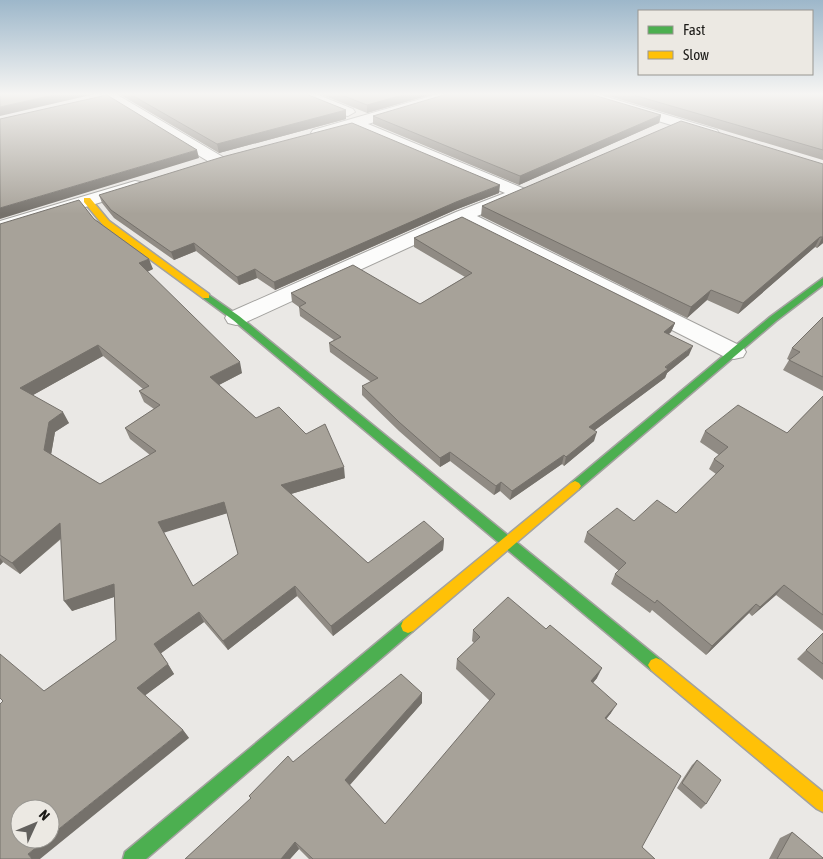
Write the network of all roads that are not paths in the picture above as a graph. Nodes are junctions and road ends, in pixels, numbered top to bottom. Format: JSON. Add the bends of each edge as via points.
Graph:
{"nodes":[{"id":1,"x":178,"y":134,"type":"edge"},
{"id":2,"x":312,"y":134,"type":"edge"},
{"id":3,"x":387,"y":134,"type":"edge"},
{"id":4,"x":716,"y":134,"type":"edge"},
{"id":5,"x":308,"y":135,"type":"edge"},
{"id":6,"x":722,"y":136,"type":"edge"},
{"id":7,"x":199,"y":166,"type":"edge"},
{"id":8,"x":152,"y":180,"type":"edge"},
{"id":9,"x":537,"y":186,"type":"edge"},
{"id":10,"x":520,"y":193,"type":"junction"},
{"id":11,"x":88,"y":200,"type":"junction"},
{"id":12,"x":462,"y":216,"type":"junction"},
{"id":13,"x":0,"y":227,"type":"edge"},
{"id":14,"x":823,"y":281,"type":"edge"},
{"id":15,"x":236,"y":318,"type":"junction"},
{"id":16,"x":734,"y":352,"type":"junction"},
{"id":17,"x":508,"y":543,"type":"junction"},
{"id":18,"x":823,"y":803,"type":"edge"},
{"id":19,"x":132,"y":859,"type":"edge"}],
"edges":[{"from":1,"to":7,"type":"street","via":[[222,159]]},
{"from":2,"to":5,"type":"street"},
{"from":3,"to":10,"type":"street"},
{"from":4,"to":6,"type":"street"},
{"from":8,"to":11,"type":"street"},
{"from":9,"to":10,"type":"street"},
{"from":10,"to":12,"type":"street"},
{"from":11,"to":13,"type":"street"},
{"from":11,"to":15,"type":"street","via":[[106,223]]},
{"from":12,"to":15,"type":"street"},
{"from":12,"to":16,"type":"street"},
{"from":14,"to":16,"type":"street"},
{"from":15,"to":17,"type":"street"},
{"from":16,"to":17,"type":"street"},
{"from":17,"to":18,"type":"street"},
{"from":17,"to":19,"type":"street"}]}
